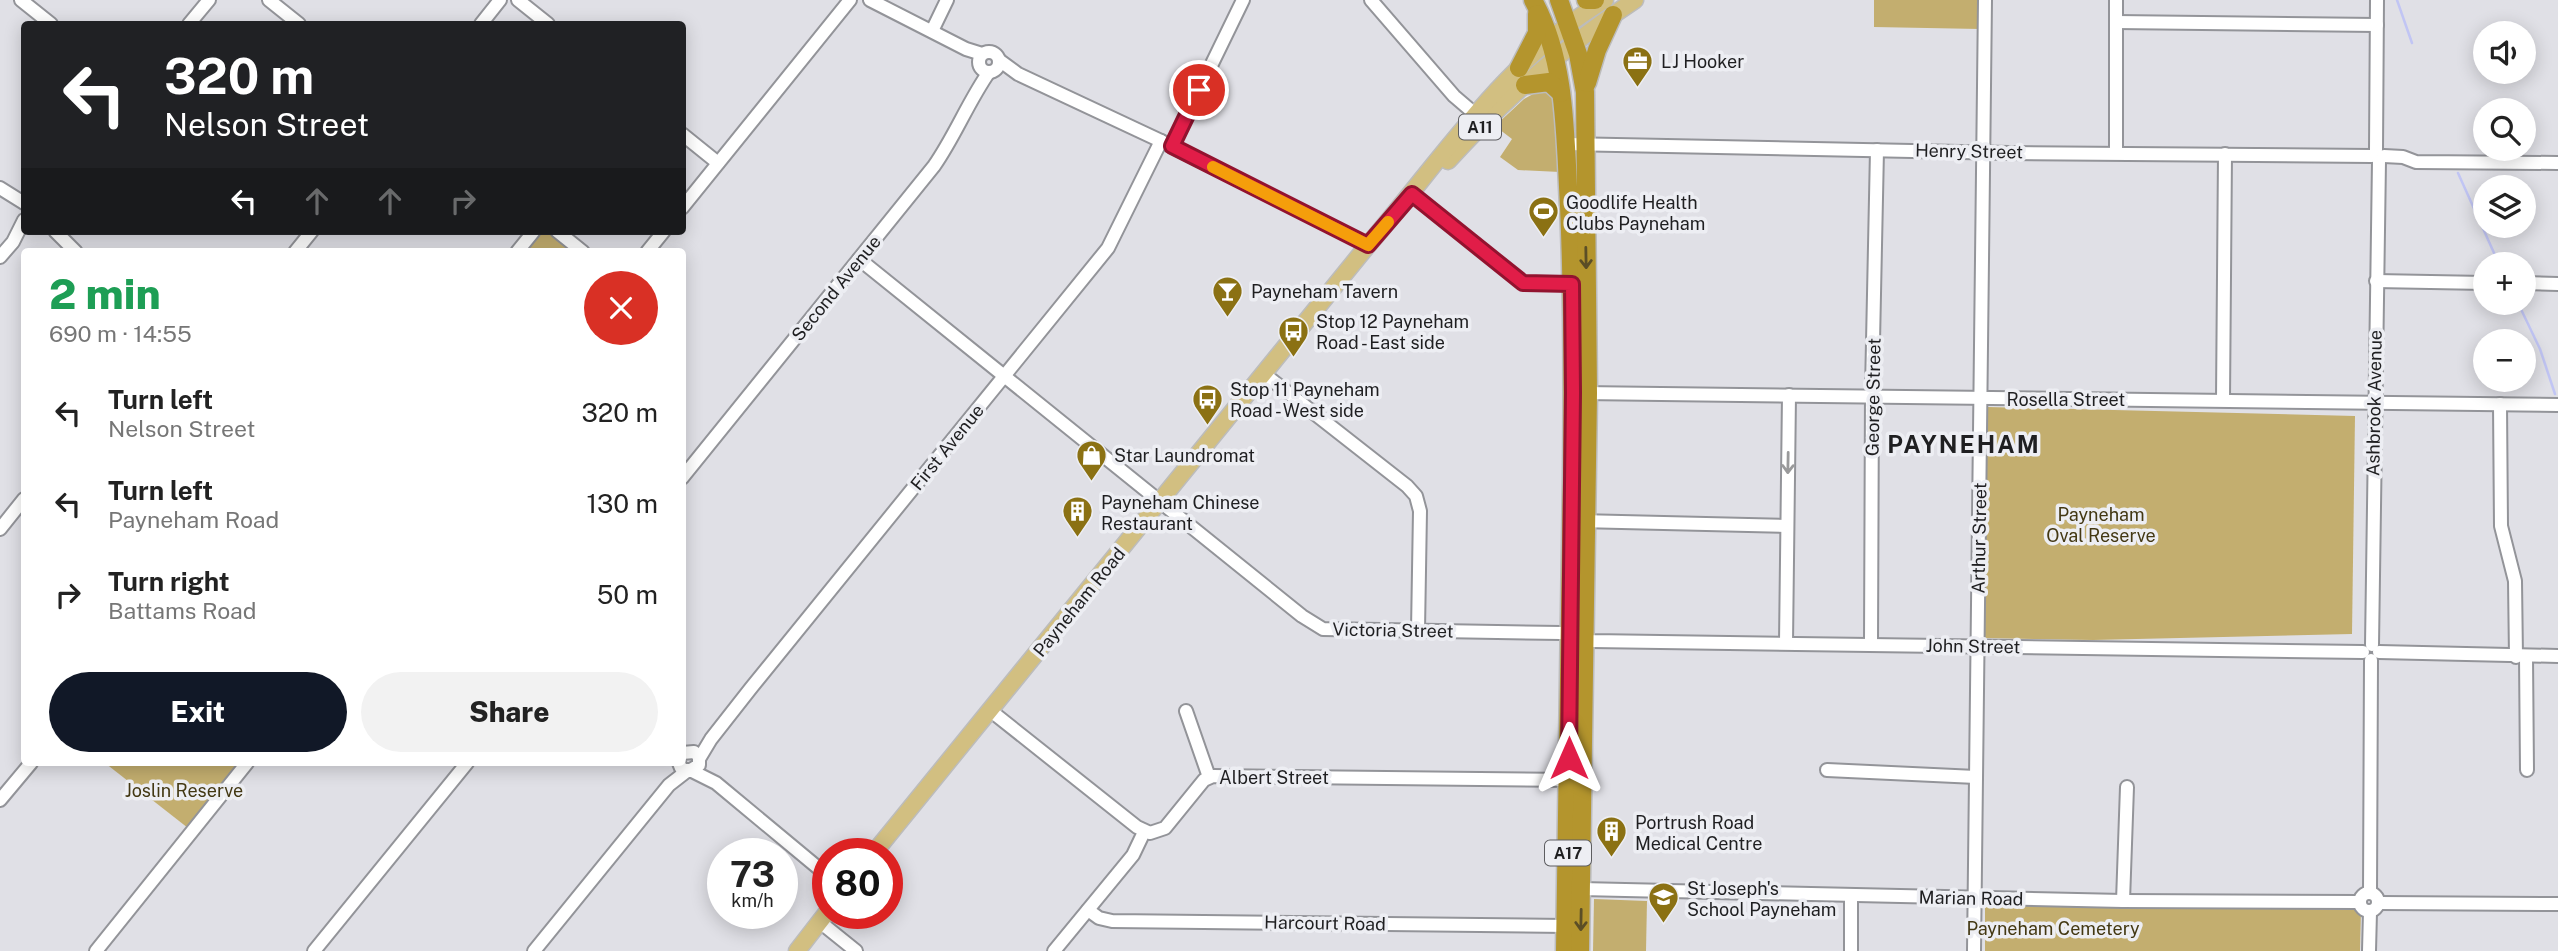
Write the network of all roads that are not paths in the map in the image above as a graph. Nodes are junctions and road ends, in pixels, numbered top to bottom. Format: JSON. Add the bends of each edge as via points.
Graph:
{"nodes":[{"id":1,"x":21,"y":0,"type":"edge"},
{"id":2,"x":209,"y":0,"type":"edge"},
{"id":3,"x":269,"y":0,"type":"edge"},
{"id":4,"x":500,"y":0,"type":"edge"},
{"id":5,"x":518,"y":0,"type":"edge"},
{"id":6,"x":850,"y":0,"type":"edge"},
{"id":7,"x":870,"y":0,"type":"edge"},
{"id":8,"x":947,"y":0,"type":"edge"},
{"id":9,"x":1243,"y":0,"type":"edge"},
{"id":10,"x":1371,"y":0,"type":"edge"},
{"id":11,"x":1559,"y":0,"type":"edge"},
{"id":12,"x":1586,"y":0,"type":"edge"},
{"id":13,"x":1595,"y":0,"type":"edge"},
{"id":14,"x":1635,"y":0,"type":"edge"},
{"id":15,"x":1985,"y":0,"type":"edge"},
{"id":16,"x":2116,"y":0,"type":"edge"},
{"id":17,"x":2377,"y":0,"type":"edge"},
{"id":18,"x":1535,"y":2,"type":"edge"},
{"id":19,"x":1609,"y":7,"type":"edge"},
{"id":20,"x":47,"y":21,"type":"edge"},
{"id":21,"x":192,"y":21,"type":"edge"},
{"id":22,"x":295,"y":21,"type":"edge"},
{"id":23,"x":483,"y":21,"type":"edge"},
{"id":24,"x":544,"y":21,"type":"edge"},
{"id":25,"x":2116,"y":22,"type":"junction"},
{"id":26,"x":1569,"y":24,"type":"junction"},
{"id":27,"x":2377,"y":25,"type":"junction"},
{"id":28,"x":932,"y":31,"type":"junction"},
{"id":29,"x":1550,"y":40,"type":"junction"},
{"id":30,"x":1574,"y":42,"type":"junction"},
{"id":31,"x":1554,"y":60,"type":"junction"},
{"id":32,"x":987,"y":64,"type":"junction"},
{"id":33,"x":1522,"y":77,"type":"junction"},
{"id":34,"x":1585,"y":92,"type":"junction"},
{"id":35,"x":1560,"y":93,"type":"junction"},
{"id":36,"x":1475,"y":114,"type":"junction"},
{"id":37,"x":686,"y":137,"type":"edge"},
{"id":38,"x":1167,"y":144,"type":"junction"},
{"id":39,"x":1566,"y":144,"type":"junction"},
{"id":40,"x":1585,"y":144,"type":"junction"},
{"id":41,"x":1877,"y":150,"type":"junction"},
{"id":42,"x":1983,"y":152,"type":"junction"},
{"id":43,"x":2116,"y":152,"type":"junction"},
{"id":44,"x":2225,"y":154,"type":"junction"},
{"id":45,"x":2378,"y":156,"type":"junction"},
{"id":46,"x":718,"y":163,"type":"junction"},
{"id":47,"x":2558,"y":163,"type":"edge"},
{"id":48,"x":1415,"y":191,"type":"junction"},
{"id":49,"x":4,"y":192,"type":"edge"},
{"id":50,"x":686,"y":203,"type":"edge"},
{"id":51,"x":21,"y":211,"type":"edge"},
{"id":52,"x":21,"y":222,"type":"edge"},
{"id":53,"x":22,"y":235,"type":"edge"},
{"id":54,"x":57,"y":235,"type":"edge"},
{"id":55,"x":561,"y":235,"type":"edge"},
{"id":56,"x":13,"y":242,"type":"junction"},
{"id":57,"x":1368,"y":245,"type":"junction"},
{"id":58,"x":72,"y":248,"type":"edge"},
{"id":59,"x":578,"y":248,"type":"edge"},
{"id":60,"x":0,"y":257,"type":"edge"},
{"id":61,"x":859,"y":259,"type":"junction"},
{"id":62,"x":2376,"y":281,"type":"junction"},
{"id":63,"x":2473,"y":283,"type":"edge"},
{"id":64,"x":2536,"y":283,"type":"edge"},
{"id":65,"x":1572,"y":284,"type":"junction"},
{"id":66,"x":2558,"y":284,"type":"edge"},
{"id":67,"x":1264,"y":374,"type":"junction"},
{"id":68,"x":1004,"y":376,"type":"junction"},
{"id":69,"x":1581,"y":393,"type":"junction"},
{"id":70,"x":1788,"y":395,"type":"junction"},
{"id":71,"x":1872,"y":397,"type":"junction"},
{"id":72,"x":1980,"y":398,"type":"junction"},
{"id":73,"x":2223,"y":399,"type":"junction"},
{"id":74,"x":2374,"y":402,"type":"junction"},
{"id":75,"x":2500,"y":404,"type":"junction"},
{"id":76,"x":2558,"y":405,"type":"edge"},
{"id":77,"x":686,"y":473,"type":"edge"},
{"id":78,"x":21,"y":503,"type":"edge"},
{"id":79,"x":1160,"y":503,"type":"junction"},
{"id":80,"x":1578,"y":521,"type":"junction"},
{"id":81,"x":1787,"y":526,"type":"junction"},
{"id":82,"x":0,"y":529,"type":"edge"},
{"id":83,"x":1418,"y":630,"type":"junction"},
{"id":84,"x":1577,"y":637,"type":"junction"},
{"id":85,"x":1786,"y":643,"type":"junction"},
{"id":86,"x":1871,"y":644,"type":"junction"},
{"id":87,"x":1978,"y":645,"type":"junction"},
{"id":88,"x":2371,"y":652,"type":"junction"},
{"id":89,"x":2558,"y":656,"type":"edge"},
{"id":90,"x":2521,"y":657,"type":"junction"},
{"id":91,"x":991,"y":710,"type":"junction"},
{"id":92,"x":1186,"y":711,"type":"dead end"},
{"id":93,"x":688,"y":759,"type":"edge"},
{"id":94,"x":28,"y":766,"type":"edge"},
{"id":95,"x":245,"y":766,"type":"edge"},
{"id":96,"x":465,"y":766,"type":"edge"},
{"id":97,"x":683,"y":766,"type":"edge"},
{"id":98,"x":1827,"y":770,"type":"dead end"},
{"id":99,"x":2527,"y":771,"type":"dead end"},
{"id":100,"x":1976,"y":776,"type":"junction"},
{"id":101,"x":1209,"y":777,"type":"junction"},
{"id":102,"x":1576,"y":780,"type":"junction"},
{"id":103,"x":2127,"y":787,"type":"dead end"},
{"id":104,"x":0,"y":800,"type":"edge"},
{"id":105,"x":1144,"y":832,"type":"junction"},
{"id":106,"x":886,"y":838,"type":"edge"},
{"id":107,"x":812,"y":863,"type":"edge"},
{"id":108,"x":1581,"y":889,"type":"junction"},
{"id":109,"x":1851,"y":896,"type":"junction"},
{"id":110,"x":1975,"y":898,"type":"junction"},
{"id":111,"x":2123,"y":901,"type":"junction"},
{"id":112,"x":2370,"y":903,"type":"junction"},
{"id":113,"x":2558,"y":904,"type":"edge"},
{"id":114,"x":1088,"y":910,"type":"junction"},
{"id":115,"x":1566,"y":926,"type":"junction"},
{"id":116,"x":814,"y":929,"type":"edge"},
{"id":117,"x":836,"y":929,"type":"edge"},
{"id":118,"x":96,"y":951,"type":"edge"},
{"id":119,"x":314,"y":951,"type":"edge"},
{"id":120,"x":534,"y":951,"type":"edge"},
{"id":121,"x":797,"y":951,"type":"edge"},
{"id":122,"x":856,"y":951,"type":"edge"},
{"id":123,"x":1054,"y":951,"type":"edge"},
{"id":124,"x":1565,"y":951,"type":"edge"},
{"id":125,"x":1580,"y":951,"type":"edge"},
{"id":126,"x":1851,"y":951,"type":"edge"},
{"id":127,"x":1974,"y":951,"type":"edge"},
{"id":128,"x":2369,"y":951,"type":"edge"}],
"edges":[{"from":1,"to":20,"type":"street"},
{"from":2,"to":21,"type":"street"},
{"from":3,"to":22,"type":"street"},
{"from":4,"to":23,"type":"street"},
{"from":5,"to":24,"type":"street"},
{"from":6,"to":46,"type":"street"},
{"from":7,"to":28,"type":"street"},
{"from":8,"to":28,"type":"street"},
{"from":9,"to":38,"type":"street","name":"First Avenue"},
{"from":10,"to":36,"type":"street"},
{"from":11,"to":26,"type":"highway","number":"A17"},
{"from":12,"to":13,"type":"highway"},
{"from":14,"to":19,"type":"main road","name":"Payneham Road","number":"A11"},
{"from":15,"to":42,"type":"street","name":"Arthur Street"},
{"from":16,"to":25,"type":"street"},
{"from":17,"to":27,"type":"street","name":"Ashbrook Avenue"},
{"from":18,"to":29,"type":"highway","number":"A17"},
{"from":18,"to":33,"type":"highway","via":[[1537,33]]},
{"from":19,"to":26,"type":"main road","name":"Payneham Road","number":"A11"},
{"from":19,"to":30,"type":"main road","name":"Payneham Road","number":"A11"},
{"from":19,"to":34,"type":"highway"},
{"from":25,"to":27,"type":"street"},
{"from":25,"to":43,"type":"street"},
{"from":26,"to":29,"type":"main road","name":"Payneham Road","number":"A11"},
{"from":26,"to":30,"type":"highway","number":"A17"},
{"from":27,"to":45,"type":"street","name":"Ashbrook Avenue"},
{"from":28,"to":32,"type":"street"},
{"from":29,"to":31,"type":"highway","number":"A17"},
{"from":29,"to":33,"type":"main road","name":"Payneham Road","number":"A11"},
{"from":30,"to":31,"type":"main road","name":"Payneham Road","number":"A11"},
{"from":30,"to":34,"type":"highway","number":"A17"},
{"from":31,"to":33,"type":"main road","name":"Payneham Road","number":"A11"},
{"from":31,"to":35,"type":"highway","number":"A17"},
{"from":32,"to":38,"type":"street"},
{"from":32,"to":61,"type":"street","name":"Second Avenue","via":[[952,141]]},
{"from":33,"to":35,"type":"highway","via":[[1549,82]]},
{"from":33,"to":36,"type":"main road","name":"Payneham Road","number":"A11"},
{"from":33,"to":48,"type":"main road","name":"Payneham Road","number":"A11"},
{"from":34,"to":40,"type":"highway","number":"A17"},
{"from":35,"to":39,"type":"highway","number":"A17"},
{"from":36,"to":48,"type":"main road","name":"Payneham Road","number":"A11"},
{"from":37,"to":46,"type":"street"},
{"from":38,"to":57,"type":"street"},
{"from":38,"to":68,"type":"street","name":"First Avenue","via":[[1113,241]]},
{"from":39,"to":40,"type":"street","name":"Henry Street"},
{"from":39,"to":65,"type":"highway","number":"A17"},
{"from":40,"to":41,"type":"street","name":"Henry Street"},
{"from":40,"to":69,"type":"highway","number":"A17","one_way":true},
{"from":41,"to":42,"type":"street","name":"Henry Street"},
{"from":41,"to":71,"type":"street","name":"George Street"},
{"from":42,"to":43,"type":"street","name":"Henry Street"},
{"from":42,"to":72,"type":"street","name":"Arthur Street"},
{"from":43,"to":44,"type":"street","name":"Henry Street"},
{"from":44,"to":45,"type":"street","name":"Henry Street"},
{"from":44,"to":73,"type":"street"},
{"from":45,"to":47,"type":"street","name":"Henry Street","via":[[2416,162]]},
{"from":45,"to":62,"type":"street","name":"Ashbrook Avenue"},
{"from":46,"to":50,"type":"street"},
{"from":48,"to":57,"type":"main road","name":"Payneham Road","number":"A11"},
{"from":48,"to":65,"type":"street","via":[[1523,283]]},
{"from":49,"to":51,"type":"street"},
{"from":52,"to":56,"type":"street"},
{"from":53,"to":56,"type":"street"},
{"from":54,"to":58,"type":"street"},
{"from":55,"to":59,"type":"street"},
{"from":56,"to":60,"type":"street"},
{"from":57,"to":67,"type":"main road","name":"Payneham Road","number":"A11"},
{"from":61,"to":68,"type":"street","name":"Victoria Street"},
{"from":61,"to":77,"type":"street","name":"Second Avenue"},
{"from":62,"to":63,"type":"street"},
{"from":62,"to":74,"type":"street","name":"Ashbrook Avenue"},
{"from":64,"to":66,"type":"street"},
{"from":65,"to":69,"type":"highway","number":"A17"},
{"from":67,"to":79,"type":"main road","name":"Payneham Road","number":"A11"},
{"from":67,"to":83,"type":"street","via":[[1416,496],[1420,511]]},
{"from":68,"to":79,"type":"street","name":"Victoria Street"},
{"from":68,"to":93,"type":"street","name":"First Avenue","via":[[710,738]]},
{"from":69,"to":70,"type":"street","name":"Rosella Street"},
{"from":69,"to":80,"type":"highway","number":"A17"},
{"from":70,"to":71,"type":"street","name":"Rosella Street"},
{"from":70,"to":81,"type":"street","one_way":true},
{"from":71,"to":72,"type":"street","name":"Rosella Street"},
{"from":71,"to":86,"type":"street","name":"George Street"},
{"from":72,"to":73,"type":"street","name":"Rosella Street"},
{"from":72,"to":87,"type":"street","name":"Arthur Street"},
{"from":73,"to":74,"type":"street","name":"Rosella Street"},
{"from":74,"to":75,"type":"street","name":"Rosella Street"},
{"from":74,"to":88,"type":"street","name":"Ashbrook Avenue"},
{"from":75,"to":76,"type":"street","name":"Rosella Street"},
{"from":75,"to":90,"type":"street","via":[[2501,526],[2515,581]]},
{"from":78,"to":82,"type":"street"},
{"from":79,"to":83,"type":"street","name":"Victoria Street","via":[[1319,627]]},
{"from":79,"to":91,"type":"main road","name":"Payneham Road","number":"A11"},
{"from":80,"to":81,"type":"street"},
{"from":80,"to":84,"type":"highway","number":"A17"},
{"from":81,"to":85,"type":"street"},
{"from":83,"to":84,"type":"street","name":"Victoria Street"},
{"from":84,"to":85,"type":"street","name":"John Street"},
{"from":84,"to":102,"type":"highway","number":"A17"},
{"from":85,"to":86,"type":"street","name":"John Street"},
{"from":86,"to":87,"type":"street","name":"John Street"},
{"from":87,"to":88,"type":"street","name":"John Street"},
{"from":87,"to":100,"type":"street","name":"Arthur Street"},
{"from":88,"to":90,"type":"street","name":"John Street"},
{"from":88,"to":112,"type":"street","name":"Ashbrook Avenue"},
{"from":89,"to":90,"type":"street","name":"John Street"},
{"from":90,"to":99,"type":"street"},
{"from":91,"to":105,"type":"street"},
{"from":91,"to":106,"type":"main road","name":"Payneham Road","number":"A11"},
{"from":92,"to":101,"type":"street"},
{"from":93,"to":107,"type":"street"},
{"from":94,"to":104,"type":"street"},
{"from":95,"to":118,"type":"street"},
{"from":96,"to":119,"type":"street"},
{"from":97,"to":120,"type":"street","name":"First Avenue"},
{"from":98,"to":100,"type":"street"},
{"from":100,"to":110,"type":"street","name":"Arthur Street"},
{"from":101,"to":102,"type":"street","name":"Albert Street"},
{"from":101,"to":105,"type":"street","name":"Albert Street","via":[[1165,828]]},
{"from":102,"to":108,"type":"highway","number":"A17"},
{"from":102,"to":115,"type":"highway","number":"A17"},
{"from":103,"to":111,"type":"street"},
{"from":105,"to":114,"type":"street","via":[[1133,855]]},
{"from":108,"to":109,"type":"street","name":"Marian Road"},
{"from":108,"to":125,"type":"highway","number":"A17","one_way":true},
{"from":109,"to":110,"type":"street","name":"Marian Road"},
{"from":109,"to":126,"type":"street"},
{"from":110,"to":111,"type":"street","name":"Marian Road"},
{"from":110,"to":127,"type":"street","name":"Arthur Street"},
{"from":111,"to":112,"type":"street","name":"Marian Road"},
{"from":112,"to":113,"type":"street","name":"Marian Road"},
{"from":112,"to":128,"type":"street","name":"Ashbrook Avenue"},
{"from":114,"to":115,"type":"street","name":"Harcourt Road","via":[[1112,921]]},
{"from":114,"to":123,"type":"street"},
{"from":115,"to":124,"type":"highway","number":"A17"},
{"from":116,"to":121,"type":"main road"},
{"from":117,"to":122,"type":"street"}]}
